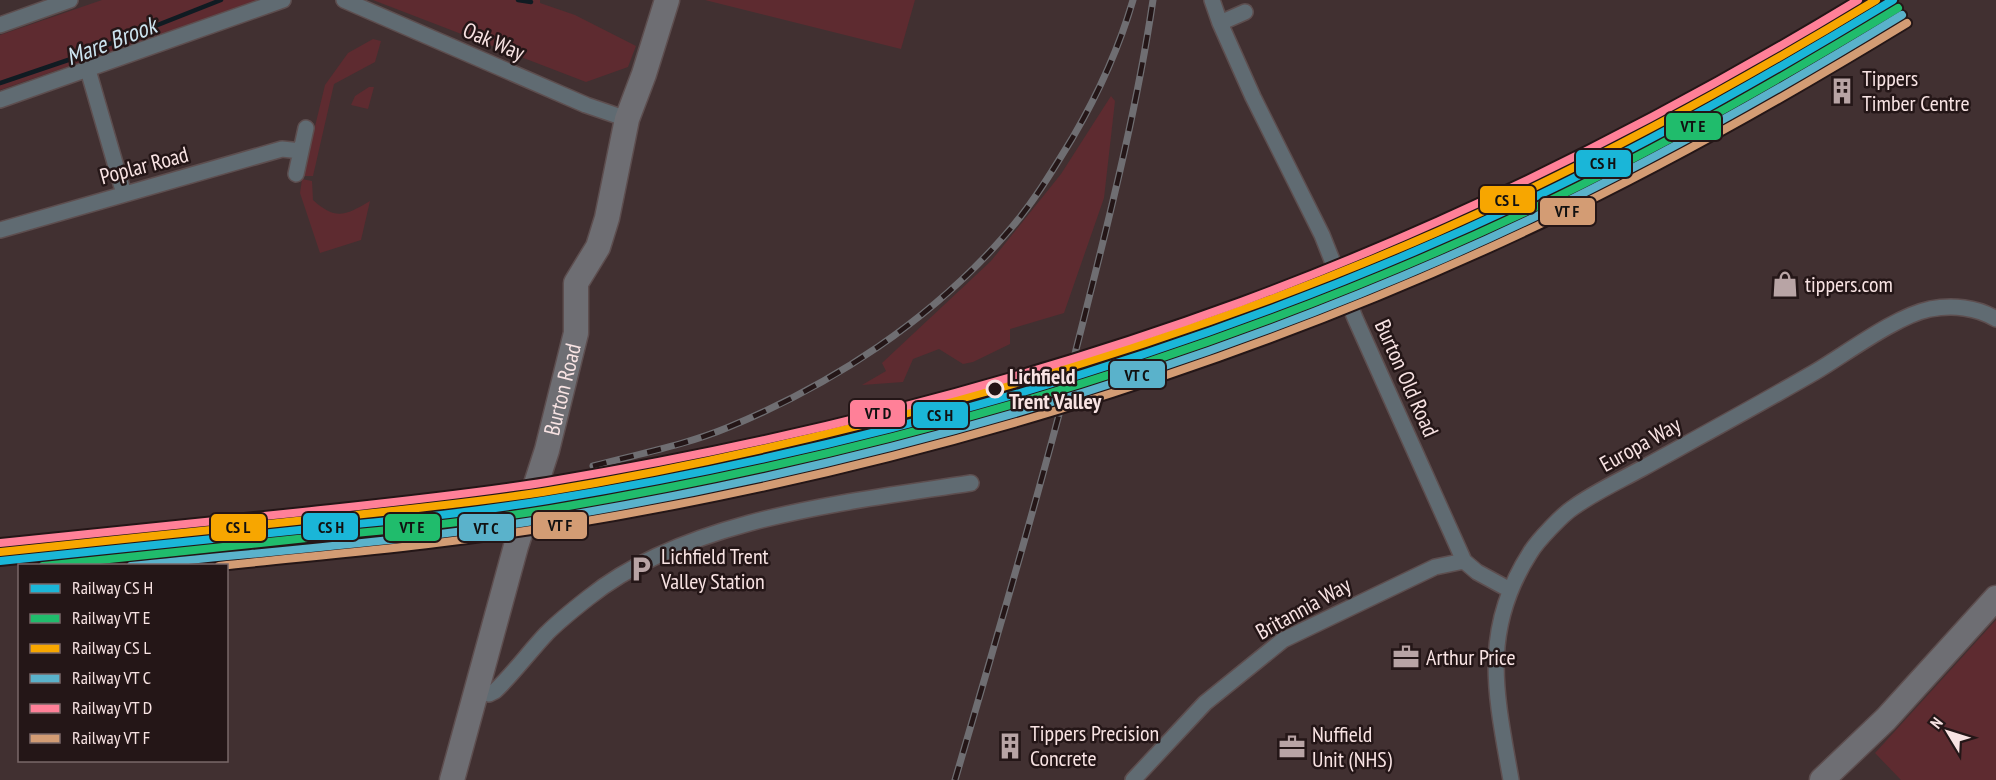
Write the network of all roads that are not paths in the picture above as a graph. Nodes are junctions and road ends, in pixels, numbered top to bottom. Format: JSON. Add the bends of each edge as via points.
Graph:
{"nodes":[{"id":1,"x":70,"y":0,"type":"edge"},
{"id":2,"x":283,"y":0,"type":"edge"},
{"id":3,"x":344,"y":0,"type":"edge"},
{"id":4,"x":667,"y":0,"type":"edge"},
{"id":5,"x":1212,"y":0,"type":"edge"},
{"id":6,"x":1245,"y":12,"type":"dead end"},
{"id":7,"x":1220,"y":24,"type":"junction"},
{"id":8,"x":0,"y":25,"type":"edge"},
{"id":9,"x":88,"y":70,"type":"junction"},
{"id":10,"x":0,"y":100,"type":"edge"},
{"id":11,"x":627,"y":119,"type":"junction"},
{"id":12,"x":306,"y":128,"type":"dead end"},
{"id":13,"x":301,"y":151,"type":"junction"},
{"id":14,"x":296,"y":174,"type":"dead end"},
{"id":15,"x":124,"y":194,"type":"junction"},
{"id":16,"x":0,"y":230,"type":"edge"},
{"id":17,"x":1996,"y":319,"type":"edge"},
{"id":18,"x":971,"y":483,"type":"dead end"},
{"id":19,"x":1464,"y":561,"type":"junction"},
{"id":20,"x":1510,"y":590,"type":"junction"},
{"id":21,"x":1996,"y":598,"type":"edge"},
{"id":22,"x":477,"y":691,"type":"junction"},
{"id":23,"x":452,"y":780,"type":"edge"},
{"id":24,"x":1133,"y":780,"type":"edge"},
{"id":25,"x":1511,"y":780,"type":"edge"},
{"id":26,"x":1822,"y":780,"type":"edge"}],
"edges":[{"from":1,"to":8,"type":"street"},
{"from":2,"to":9,"type":"street"},
{"from":3,"to":11,"type":"street","name":"Oak Way"},
{"from":4,"to":11,"type":"highway","name":"Burton Road"},
{"from":5,"to":7,"type":"street","name":"Burton Old Road"},
{"from":6,"to":7,"type":"street"},
{"from":7,"to":19,"type":"street","name":"Burton Old Road","via":[[1322,235]]},
{"from":9,"to":10,"type":"street"},
{"from":9,"to":15,"type":"street"},
{"from":11,"to":22,"type":"highway","name":"Burton Road","via":[[598,247],[576,283],[576,333],[547,450]]},
{"from":12,"to":13,"type":"street"},
{"from":13,"to":14,"type":"street"},
{"from":13,"to":15,"type":"street","name":"Poplar Road","via":[[282,149]]},
{"from":15,"to":16,"type":"street","name":"Poplar Road"},
{"from":17,"to":20,"type":"street","name":"Europa Way","via":[[1976,310],[1949,307],[1929,309],[1906,318],[1573,507],[1531,551]]},
{"from":18,"to":22,"type":"street","via":[[861,500],[733,527],[690,541],[632,568],[589,596],[548,632],[495,691]]},
{"from":19,"to":20,"type":"street"},
{"from":19,"to":24,"type":"street","name":"Britannia Way","via":[[1436,567],[1282,640],[1205,703]]},
{"from":20,"to":25,"type":"street","name":"Europa Way","via":[[1498,629],[1496,695]]},
{"from":21,"to":26,"type":"highway","via":[[1886,719]]},
{"from":22,"to":23,"type":"highway","name":"Burton Road"}]}
